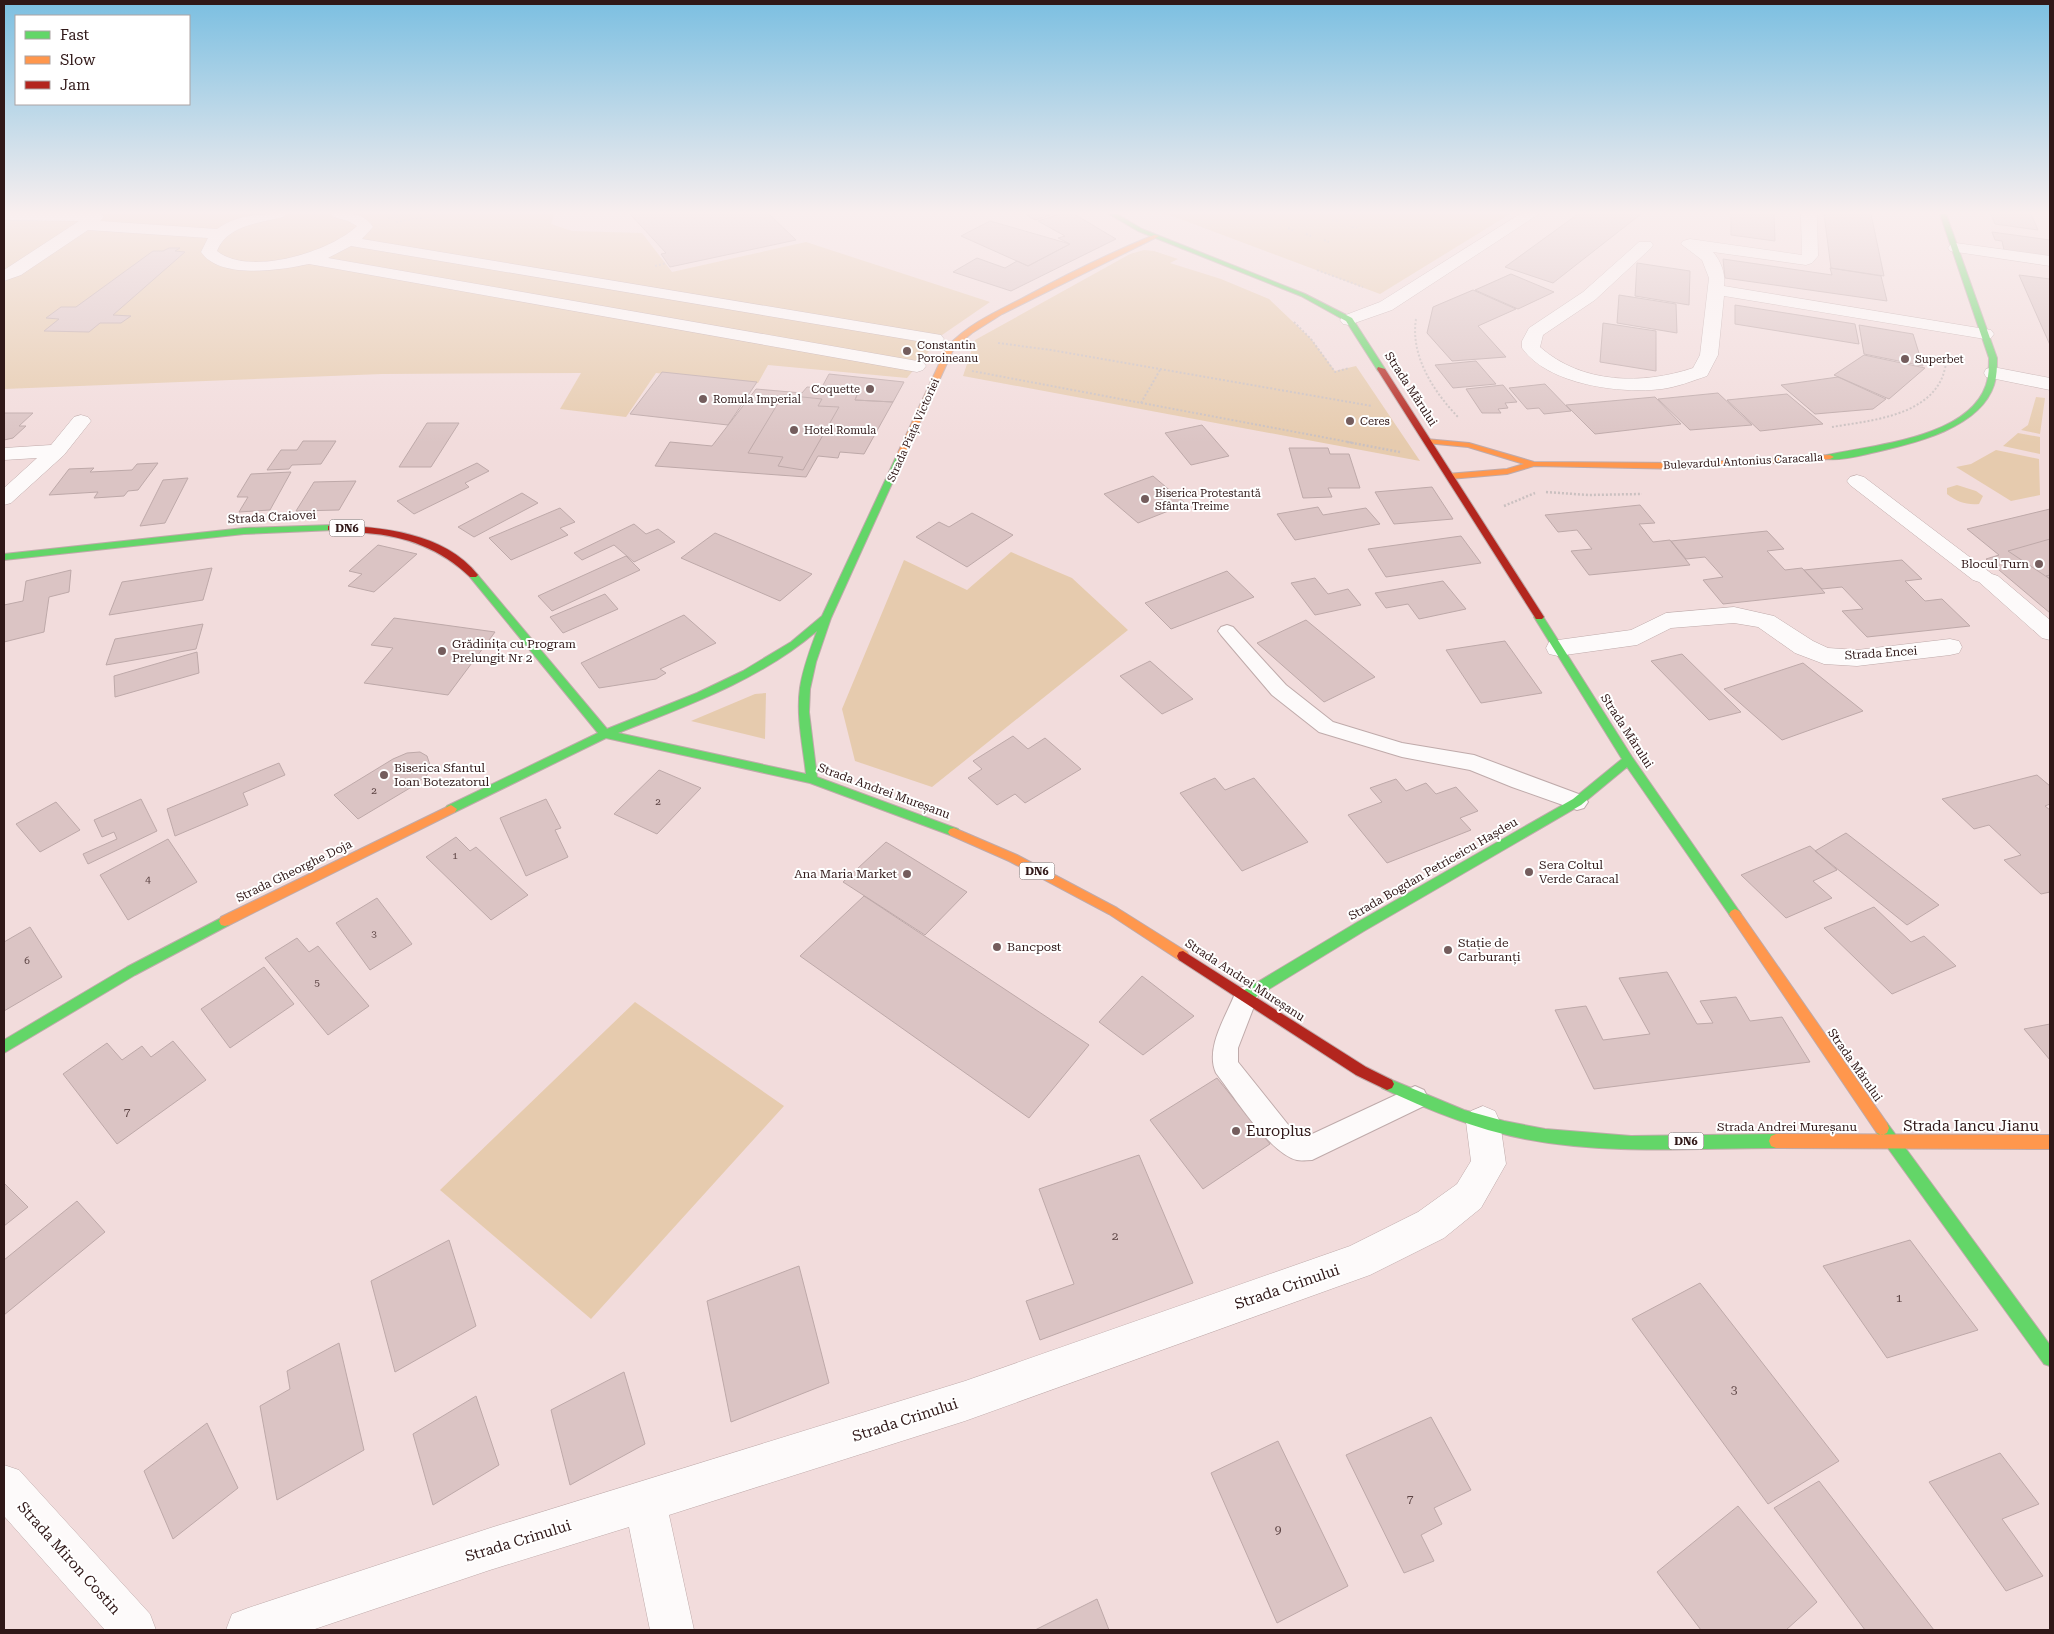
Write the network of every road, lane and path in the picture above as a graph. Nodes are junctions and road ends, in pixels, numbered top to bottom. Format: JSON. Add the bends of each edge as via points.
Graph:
{"nodes":[{"id":1,"x":487,"y":290,"type":"edge"},
{"id":2,"x":640,"y":290,"type":"edge"},
{"id":3,"x":1042,"y":290,"type":"edge"},
{"id":4,"x":1292,"y":290,"type":"edge"},
{"id":5,"x":1411,"y":290,"type":"edge"},
{"id":6,"x":1595,"y":290,"type":"edge"},
{"id":7,"x":1715,"y":290,"type":"edge"},
{"id":8,"x":1717,"y":290,"type":"edge"},
{"id":9,"x":1970,"y":290,"type":"edge"},
{"id":10,"x":1417,"y":318,"type":"dead end"},
{"id":11,"x":1290,"y":319,"type":"dead end"},
{"id":12,"x":1349,"y":320,"type":"junction"},
{"id":13,"x":1937,"y":327,"type":"junction"},
{"id":14,"x":1985,"y":334,"type":"junction"},
{"id":15,"x":935,"y":340,"type":"dead end"},
{"id":16,"x":994,"y":343,"type":"dead end"},
{"id":17,"x":917,"y":366,"type":"dead end"},
{"id":18,"x":1356,"y":366,"type":"dead end"},
{"id":19,"x":964,"y":370,"type":"dead end"},
{"id":20,"x":1160,"y":370,"type":"junction"},
{"id":21,"x":1993,"y":373,"type":"junction"},
{"id":22,"x":2050,"y":384,"type":"edge"},
{"id":23,"x":1141,"y":403,"type":"junction"},
{"id":24,"x":1373,"y":406,"type":"dead end"},
{"id":25,"x":1461,"y":420,"type":"dead end"},
{"id":26,"x":1826,"y":428,"type":"dead end"},
{"id":27,"x":1429,"y":441,"type":"junction"},
{"id":28,"x":37,"y":451,"type":"junction"},
{"id":29,"x":57,"y":451,"type":"junction"},
{"id":30,"x":4,"y":454,"type":"edge"},
{"id":31,"x":1443,"y":463,"type":"junction"},
{"id":32,"x":1534,"y":464,"type":"junction"},
{"id":33,"x":1450,"y":476,"type":"junction"},
{"id":34,"x":4,"y":480,"type":"edge"},
{"id":35,"x":1857,"y":481,"type":"dead end"},
{"id":36,"x":1647,"y":494,"type":"dead end"},
{"id":37,"x":4,"y":498,"type":"edge"},
{"id":38,"x":1499,"y":508,"type":"dead end"},
{"id":39,"x":4,"y":557,"type":"edge"},
{"id":40,"x":826,"y":618,"type":"junction"},
{"id":41,"x":1227,"y":631,"type":"dead end"},
{"id":42,"x":2050,"y":632,"type":"edge"},
{"id":43,"x":1950,"y":647,"type":"dead end"},
{"id":44,"x":1558,"y":648,"type":"junction"},
{"id":45,"x":605,"y":734,"type":"junction"},
{"id":46,"x":1628,"y":760,"type":"junction"},
{"id":47,"x":812,"y":779,"type":"junction"},
{"id":48,"x":1577,"y":802,"type":"junction"},
{"id":49,"x":1246,"y":996,"type":"junction"},
{"id":50,"x":4,"y":1047,"type":"edge"},
{"id":51,"x":1415,"y":1098,"type":"junction"},
{"id":52,"x":1483,"y":1122,"type":"junction"},
{"id":53,"x":1891,"y":1141,"type":"junction"},
{"id":54,"x":2050,"y":1142,"type":"edge"},
{"id":55,"x":2050,"y":1358,"type":"edge"},
{"id":56,"x":4,"y":1485,"type":"edge"},
{"id":57,"x":645,"y":1502,"type":"junction"},
{"id":58,"x":134,"y":1630,"type":"edge"},
{"id":59,"x":248,"y":1630,"type":"edge"},
{"id":60,"x":672,"y":1630,"type":"edge"}],
"edges":[{"from":1,"to":17,"type":"street"},
{"from":2,"to":15,"type":"street"},
{"from":3,"to":40,"type":"main road","name":"Strada Piața Victoriei","via":[[994,315],[957,340],[939,371]]},
{"from":4,"to":12,"type":"main road","name":"Strada Mărului"},
{"from":5,"to":12,"type":"street","via":[[1386,306]]},
{"from":6,"to":7,"type":"street","via":[[1535,332],[1531,348],[1539,358],[1554,366],[1620,385],[1664,383],[1700,372],[1708,355]]},
{"from":8,"to":13,"type":"street"},
{"from":9,"to":14,"type":"main road","name":"Bulevardul Antonius Caracalla"},
{"from":10,"to":25,"type":"path","via":[[1414,325],[1419,356],[1428,381]]},
{"from":11,"to":18,"type":"path","via":[[1311,339],[1335,372]]},
{"from":12,"to":27,"type":"main road","name":"Strada Mărului"},
{"from":13,"to":14,"type":"street"},
{"from":13,"to":26,"type":"path","via":[[1949,352],[1939,384],[1922,400],[1900,413]]},
{"from":14,"to":21,"type":"main road","name":"Bulevardul Antonius Caracalla","via":[[1993,358]]},
{"from":16,"to":20,"type":"path"},
{"from":19,"to":23,"type":"path"},
{"from":20,"to":23,"type":"path"},
{"from":20,"to":24,"type":"path"},
{"from":21,"to":22,"type":"street"},
{"from":21,"to":32,"type":"main road","name":"Bulevardul Antonius Caracalla","via":[[1990,388],[1962,417],[1921,438],[1867,452],[1817,459],[1685,466]]},
{"from":23,"to":31,"type":"path","via":[[1415,454]]},
{"from":27,"to":31,"type":"main road","name":"Strada Mărului"},
{"from":27,"to":32,"type":"main road","name":"Bulevardul Antonius Caracalla","via":[[1469,445]]},
{"from":28,"to":29,"type":"street"},
{"from":28,"to":29,"type":"street","via":[[81,421]]},
{"from":28,"to":30,"type":"street"},
{"from":28,"to":34,"type":"street"},
{"from":29,"to":37,"type":"street"},
{"from":31,"to":33,"type":"main road","name":"Strada Mărului"},
{"from":32,"to":33,"type":"main road","name":"Bulevardul Antonius Caracalla","via":[[1507,471]]},
{"from":33,"to":44,"type":"main road","name":"Strada Mărului"},
{"from":35,"to":42,"type":"street","via":[[1984,577]]},
{"from":36,"to":38,"type":"path","via":[[1588,495],[1538,491]]},
{"from":39,"to":45,"type":"main road","name":"Strada Craiovei","number":"DN6","via":[[244,531],[365,529],[405,536],[441,549],[470,572]]},
{"from":40,"to":45,"type":"main road","name":"Strada Piața Victoriei","via":[[791,647],[753,668],[665,710]]},
{"from":40,"to":47,"type":"main road","name":"Strada Piața Victoriei","via":[[805,689],[804,719]]},
{"from":41,"to":48,"type":"lane","via":[[1279,690],[1326,727],[1402,750],[1474,763]]},
{"from":43,"to":44,"type":"street","name":"Strada Encei","via":[[1857,658],[1824,656],[1804,647],[1766,621],[1734,615],[1666,621],[1637,637]]},
{"from":44,"to":46,"type":"main road","name":"Strada Mărului"},
{"from":45,"to":47,"type":"main road","name":"Strada Andrei Mureșanu","number":"DN6"},
{"from":45,"to":50,"type":"main road","name":"Strada Gheorghe Doja","via":[[207,930]]},
{"from":46,"to":48,"type":"main road","name":"Strada Bogdan Petriceicu Hașdeu"},
{"from":46,"to":53,"type":"main road","name":"Strada Mărului"},
{"from":47,"to":49,"type":"main road","name":"Strada Andrei Mureșanu","number":"DN6","via":[[931,822],[1013,858],[1113,911]]},
{"from":48,"to":49,"type":"main road","name":"Strada Bogdan Petriceicu Hașdeu"},
{"from":49,"to":51,"type":"main road","name":"Strada Andrei Mureșanu","number":"DN6","via":[[1361,1070]]},
{"from":49,"to":51,"type":"lane","via":[[1226,1048],[1226,1065],[1281,1136],[1298,1148],[1312,1147]]},
{"from":51,"to":52,"type":"main road","name":"Strada Andrei Mureșanu","number":"DN6"},
{"from":52,"to":53,"type":"main road","name":"Strada Andrei Mureșanu","number":"DN6","via":[[1544,1136],[1604,1141]]},
{"from":52,"to":57,"type":"street","name":"Strada Crinului","via":[[1489,1164],[1469,1196],[1431,1225],[1357,1262],[965,1401]]},
{"from":53,"to":54,"type":"main road","name":"Strada Iancu Jianu","number":"DN6"},
{"from":53,"to":55,"type":"main road","name":"Strada Mărului"},
{"from":56,"to":58,"type":"street","name":"Strada Miron Costin"},
{"from":57,"to":59,"type":"street","name":"Strada Crinului","via":[[490,1549]]},
{"from":57,"to":60,"type":"street"}]}
